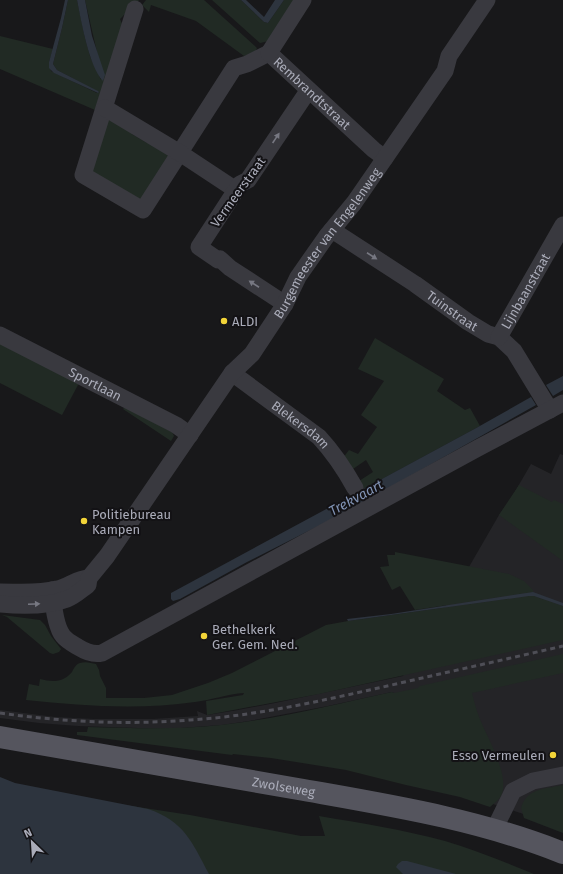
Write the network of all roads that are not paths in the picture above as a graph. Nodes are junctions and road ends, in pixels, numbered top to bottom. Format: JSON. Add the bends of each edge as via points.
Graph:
{"nodes":[{"id":1,"x":303,"y":0,"type":"edge"},
{"id":2,"x":487,"y":0,"type":"edge"},
{"id":3,"x":135,"y":9,"type":"dead end"},
{"id":4,"x":269,"y":53,"type":"junction"},
{"id":5,"x":308,"y":90,"type":"junction"},
{"id":6,"x":105,"y":108,"type":"junction"},
{"id":7,"x":180,"y":153,"type":"junction"},
{"id":8,"x":385,"y":158,"type":"junction"},
{"id":9,"x":236,"y":190,"type":"junction"},
{"id":10,"x":332,"y":230,"type":"junction"},
{"id":11,"x":561,"y":233,"type":"edge"},
{"id":12,"x":280,"y":301,"type":"junction"},
{"id":13,"x":0,"y":335,"type":"edge"},
{"id":14,"x":499,"y":337,"type":"junction"},
{"id":15,"x":232,"y":373,"type":"junction"},
{"id":16,"x":556,"y":407,"type":"edge"},
{"id":17,"x":190,"y":434,"type":"junction"},
{"id":18,"x":355,"y":488,"type":"dead end"},
{"id":19,"x":0,"y":592,"type":"edge"},
{"id":20,"x":53,"y":597,"type":"junction"},
{"id":21,"x":0,"y":604,"type":"edge"},
{"id":22,"x":0,"y":737,"type":"edge"},
{"id":23,"x":563,"y":775,"type":"edge"},
{"id":24,"x":494,"y":830,"type":"junction"},
{"id":25,"x":563,"y":853,"type":"edge"}],
"edges":[{"from":1,"to":4,"type":"street","name":"Rembrandtstraat"},
{"from":2,"to":8,"type":"street","name":"Burgemeester van Engelenweg","via":[[449,56],[445,71]]},
{"from":3,"to":6,"type":"street"},
{"from":4,"to":5,"type":"street","name":"Rembrandtstraat"},
{"from":4,"to":7,"type":"street","via":[[234,68]]},
{"from":5,"to":8,"type":"street","name":"Rembrandtstraat"},
{"from":9,"to":5,"type":"street","name":"Vermeerstraat","one_way":true,"via":[[240,184],[248,180]]},
{"from":6,"to":7,"type":"street"},
{"from":6,"to":7,"type":"street","via":[[83,175],[143,210]]},
{"from":7,"to":9,"type":"street"},
{"from":8,"to":10,"type":"street","name":"Burgemeester van Engelenweg"},
{"from":12,"to":9,"type":"street","name":"Vermeerstraat","one_way":true,"via":[[199,247]]},
{"from":10,"to":12,"type":"street","name":"Burgemeester van Engelenweg"},
{"from":10,"to":14,"type":"street","name":"Tuinstraat","one_way":true,"via":[[468,322],[488,334]]},
{"from":11,"to":14,"type":"street","name":"Lijnbaanstraat"},
{"from":12,"to":15,"type":"street","name":"Burgemeester van Engelenweg","via":[[252,354]]},
{"from":13,"to":17,"type":"street","name":"Sportlaan"},
{"from":14,"to":16,"type":"street","name":"Tuinstraat","via":[[514,351]]},
{"from":15,"to":17,"type":"street","name":"Burgemeester van Engelenweg"},
{"from":15,"to":18,"type":"street","name":"Blekersdam","via":[[319,437],[347,473]]},
{"from":16,"to":20,"type":"street","via":[[102,653],[84,651],[64,638]]},
{"from":17,"to":20,"type":"street","name":"Burgemeester van Engelenweg","via":[[108,556],[89,578],[82,578],[64,587]]},
{"from":19,"to":20,"type":"street","via":[[39,592]]},
{"from":21,"to":20,"type":"street","one_way":true,"via":[[16,605]]},
{"from":22,"to":24,"type":"main road","name":"Zwolseweg","via":[[421,811]]},
{"from":23,"to":24,"type":"street","via":[[533,781],[513,791]]},
{"from":24,"to":25,"type":"main road","name":"Zwolseweg"}]}
